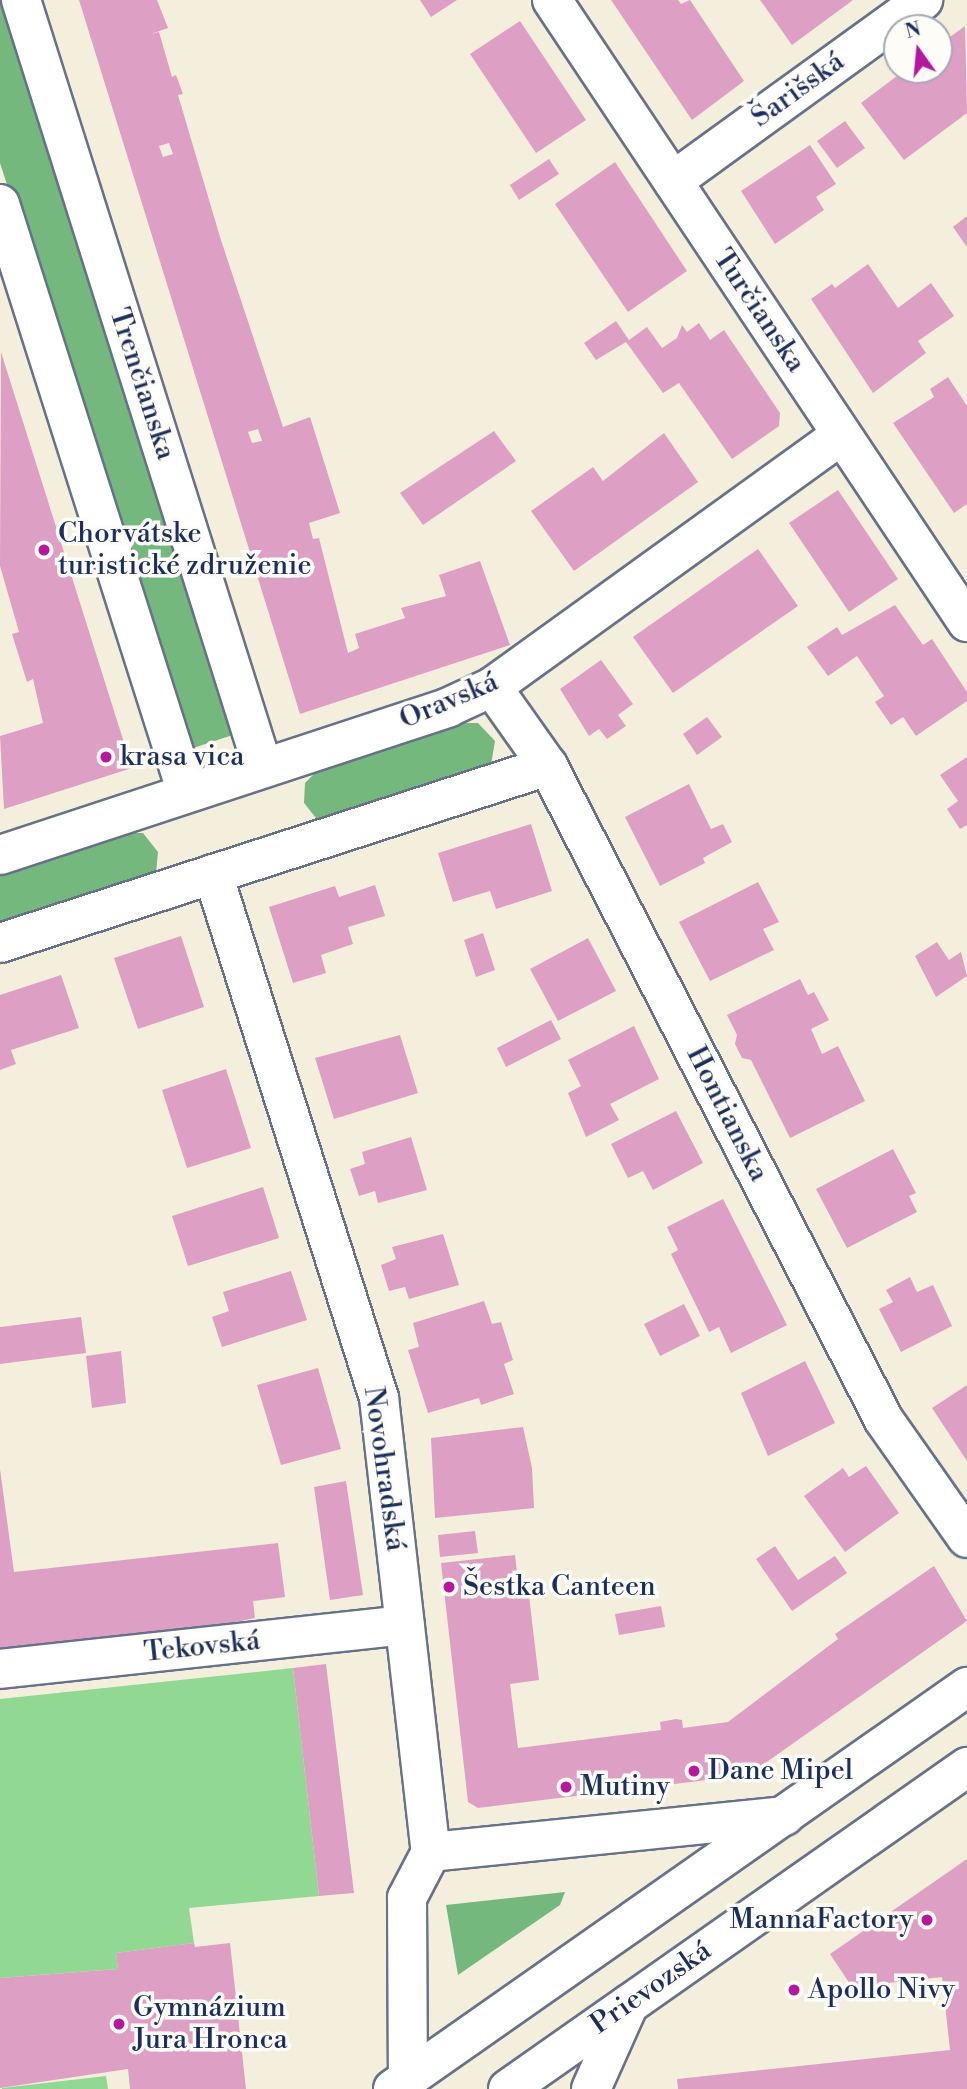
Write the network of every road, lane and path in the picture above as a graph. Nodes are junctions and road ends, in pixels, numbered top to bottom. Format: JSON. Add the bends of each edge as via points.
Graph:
{"nodes":[{"id":1,"x":21,"y":0,"type":"edge"},
{"id":2,"x":552,"y":0,"type":"edge"},
{"id":3,"x":923,"y":0,"type":"edge"},
{"id":4,"x":673,"y":181,"type":"junction"},
{"id":5,"x":0,"y":204,"type":"edge"},
{"id":6,"x":842,"y":435,"type":"junction"},
{"id":7,"x":967,"y":622,"type":"edge"},
{"id":8,"x":492,"y":687,"type":"junction"},
{"id":9,"x":548,"y":766,"type":"junction"},
{"id":10,"x":263,"y":768,"type":"junction"},
{"id":11,"x":187,"y":793,"type":"junction"},
{"id":12,"x":0,"y":855,"type":"edge"},
{"id":13,"x":213,"y":874,"type":"junction"},
{"id":14,"x":0,"y":943,"type":"edge"},
{"id":15,"x":967,"y":1538,"type":"edge"},
{"id":16,"x":405,"y":1625,"type":"junction"},
{"id":17,"x":0,"y":1669,"type":"edge"},
{"id":18,"x":967,"y":1687,"type":"edge"},
{"id":19,"x":967,"y":1767,"type":"edge"},
{"id":20,"x":784,"y":1816,"type":"junction"},
{"id":21,"x":431,"y":1852,"type":"junction"},
{"id":22,"x":629,"y":2004,"type":"junction"},
{"id":23,"x":401,"y":2084,"type":"edge"},
{"id":24,"x":508,"y":2089,"type":"edge"},
{"id":25,"x":591,"y":2089,"type":"edge"}],
"edges":[{"from":1,"to":10,"type":"street","name":"Trenčianska"},
{"from":2,"to":4,"type":"street","name":"Turčianska"},
{"from":3,"to":4,"type":"street","name":"Šarišská"},
{"from":4,"to":6,"type":"street","name":"Turčianska"},
{"from":5,"to":11,"type":"street"},
{"from":6,"to":7,"type":"street","name":"Turčianska"},
{"from":6,"to":8,"type":"street","name":"Oravská"},
{"from":8,"to":9,"type":"street","name":"Hontianska"},
{"from":8,"to":10,"type":"street","name":"Oravská","via":[[449,707]]},
{"from":9,"to":13,"type":"street"},
{"from":9,"to":15,"type":"street","name":"Hontianska","via":[[884,1420]]},
{"from":10,"to":11,"type":"street","name":"Oravská"},
{"from":11,"to":12,"type":"street","name":"Oravská"},
{"from":13,"to":14,"type":"street"},
{"from":13,"to":16,"type":"street","name":"Novohradská","via":[[379,1398]]},
{"from":16,"to":17,"type":"street","name":"Tekovská"},
{"from":16,"to":21,"type":"street","name":"Novohradská"},
{"from":18,"to":20,"type":"street"},
{"from":19,"to":22,"type":"street","name":"Prievozská"},
{"from":20,"to":21,"type":"street"},
{"from":20,"to":23,"type":"street"},
{"from":21,"to":23,"type":"street","via":[[407,1898]]},
{"from":22,"to":24,"type":"street","name":"Prievozská"},
{"from":22,"to":25,"type":"street"}]}
